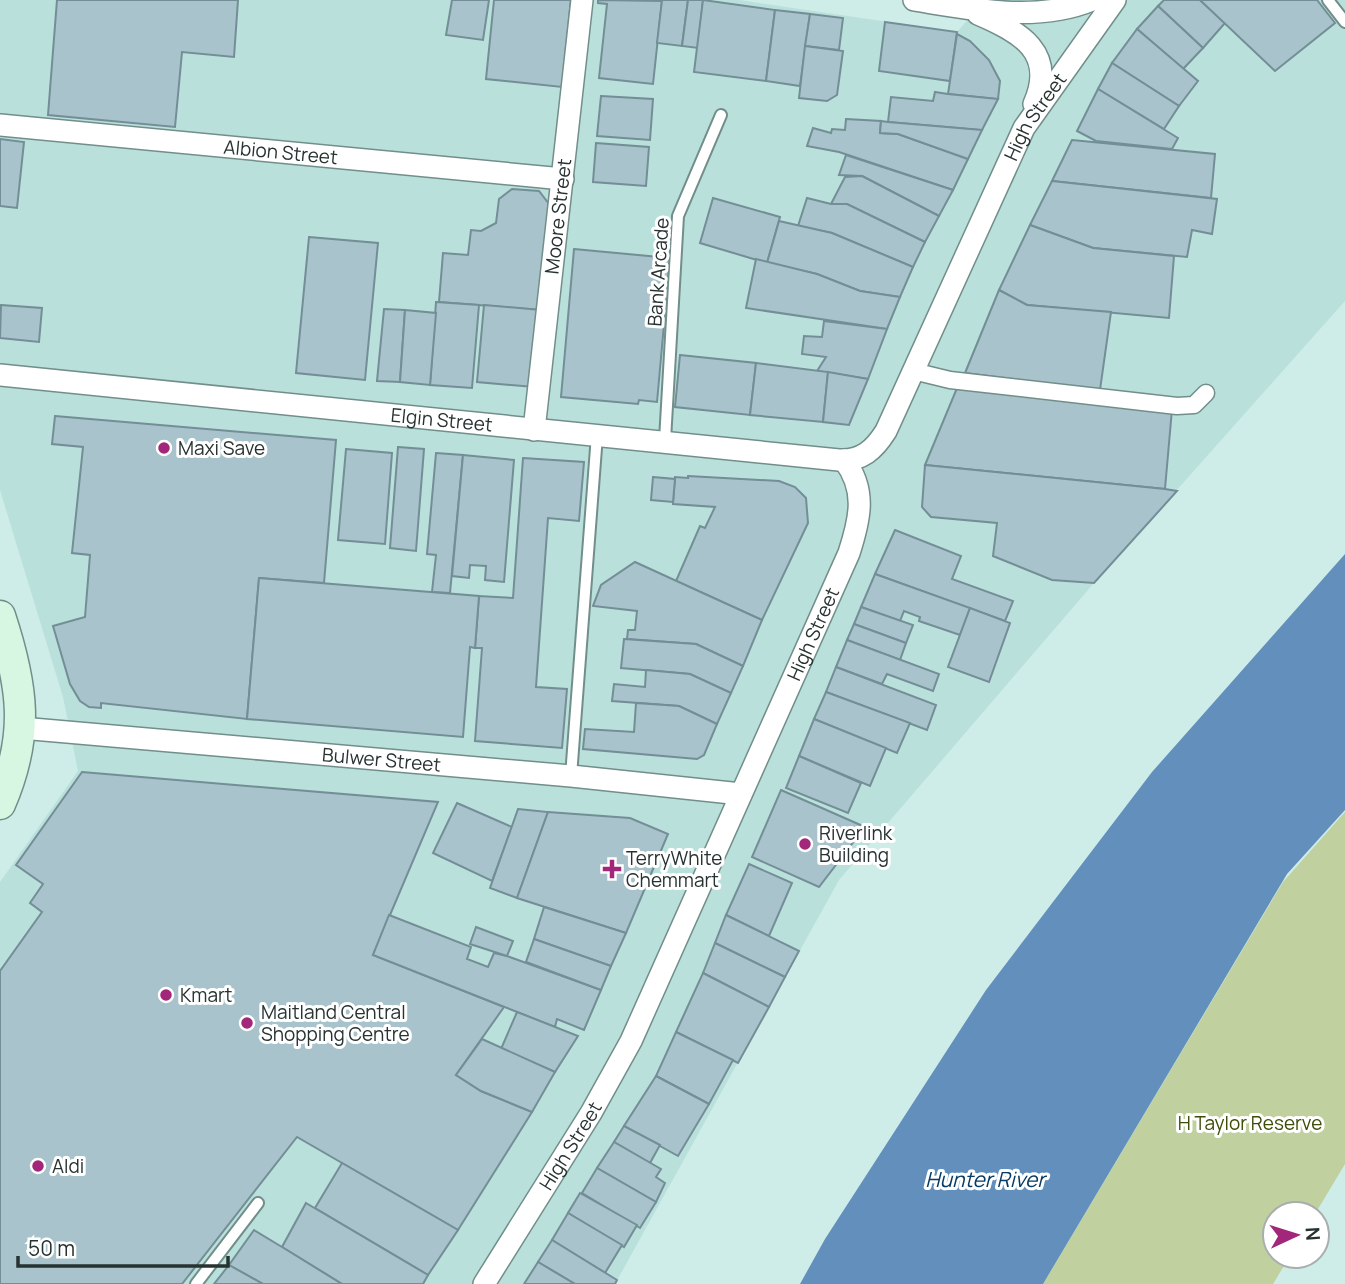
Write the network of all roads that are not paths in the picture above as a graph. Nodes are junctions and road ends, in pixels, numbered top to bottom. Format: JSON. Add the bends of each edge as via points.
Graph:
{"nodes":[{"id":1,"x":582,"y":0,"type":"edge"},
{"id":2,"x":914,"y":0,"type":"edge"},
{"id":3,"x":1093,"y":0,"type":"edge"},
{"id":4,"x":1115,"y":0,"type":"edge"},
{"id":5,"x":1328,"y":0,"type":"edge"},
{"id":6,"x":954,"y":5,"type":"edge"},
{"id":7,"x":1345,"y":22,"type":"edge"},
{"id":8,"x":721,"y":115,"type":"dead end"},
{"id":9,"x":0,"y":125,"type":"edge"},
{"id":10,"x":1024,"y":128,"type":"junction"},
{"id":11,"x":563,"y":179,"type":"junction"},
{"id":12,"x":913,"y":371,"type":"junction"},
{"id":13,"x":0,"y":376,"type":"edge"},
{"id":14,"x":38,"y":380,"type":"junction"},
{"id":15,"x":0,"y":383,"type":"edge"},
{"id":16,"x":1206,"y":393,"type":"dead end"},
{"id":17,"x":534,"y":430,"type":"junction"},
{"id":18,"x":597,"y":435,"type":"junction"},
{"id":19,"x":665,"y":440,"type":"junction"},
{"id":20,"x":844,"y":460,"type":"junction"},
{"id":21,"x":2,"y":635,"type":"edge"},
{"id":22,"x":21,"y":728,"type":"junction"},
{"id":23,"x":571,"y":776,"type":"junction"},
{"id":24,"x":741,"y":794,"type":"junction"},
{"id":25,"x":0,"y":803,"type":"edge"},
{"id":26,"x":258,"y":1203,"type":"dead end"},
{"id":27,"x":196,"y":1284,"type":"edge"},
{"id":28,"x":484,"y":1284,"type":"edge"}],
"edges":[{"from":1,"to":11,"type":"street","name":"Moore Street"},
{"from":2,"to":6,"type":"street"},
{"from":3,"to":6,"type":"street","via":[[1040,12]]},
{"from":4,"to":10,"type":"street","name":"High Street"},
{"from":5,"to":7,"type":"lane"},
{"from":6,"to":10,"type":"street","via":[[1016,33],[1037,54],[1042,82]]},
{"from":8,"to":19,"type":"lane","name":"Bank Arcade","via":[[678,216]]},
{"from":9,"to":11,"type":"street","name":"Albion Street"},
{"from":10,"to":12,"type":"street","name":"High Street"},
{"from":11,"to":17,"type":"street","name":"Moore Street"},
{"from":12,"to":16,"type":"street","via":[[950,380],[1177,405],[1194,405]]},
{"from":12,"to":20,"type":"street","name":"High Street","via":[[878,444],[866,455]]},
{"from":13,"to":14,"type":"street","name":"Elgin Street"},
{"from":14,"to":15,"type":"street","name":"Elgin Street"},
{"from":14,"to":17,"type":"street","name":"Elgin Street"},
{"from":17,"to":18,"type":"street","name":"Elgin Street"},
{"from":18,"to":19,"type":"street","name":"Elgin Street"},
{"from":18,"to":23,"type":"lane"},
{"from":19,"to":20,"type":"street","name":"Elgin Street"},
{"from":20,"to":24,"type":"street","name":"High Street","via":[[858,483],[859,525]]},
{"from":21,"to":22,"type":"main road","via":[[19,691]]},
{"from":22,"to":23,"type":"street","name":"Bulwer Street"},
{"from":22,"to":25,"type":"main road","via":[[18,754]]},
{"from":23,"to":24,"type":"street","name":"Bulwer Street"},
{"from":24,"to":28,"type":"street","name":"High Street","via":[[631,1041]]},
{"from":26,"to":27,"type":"lane"}]}
